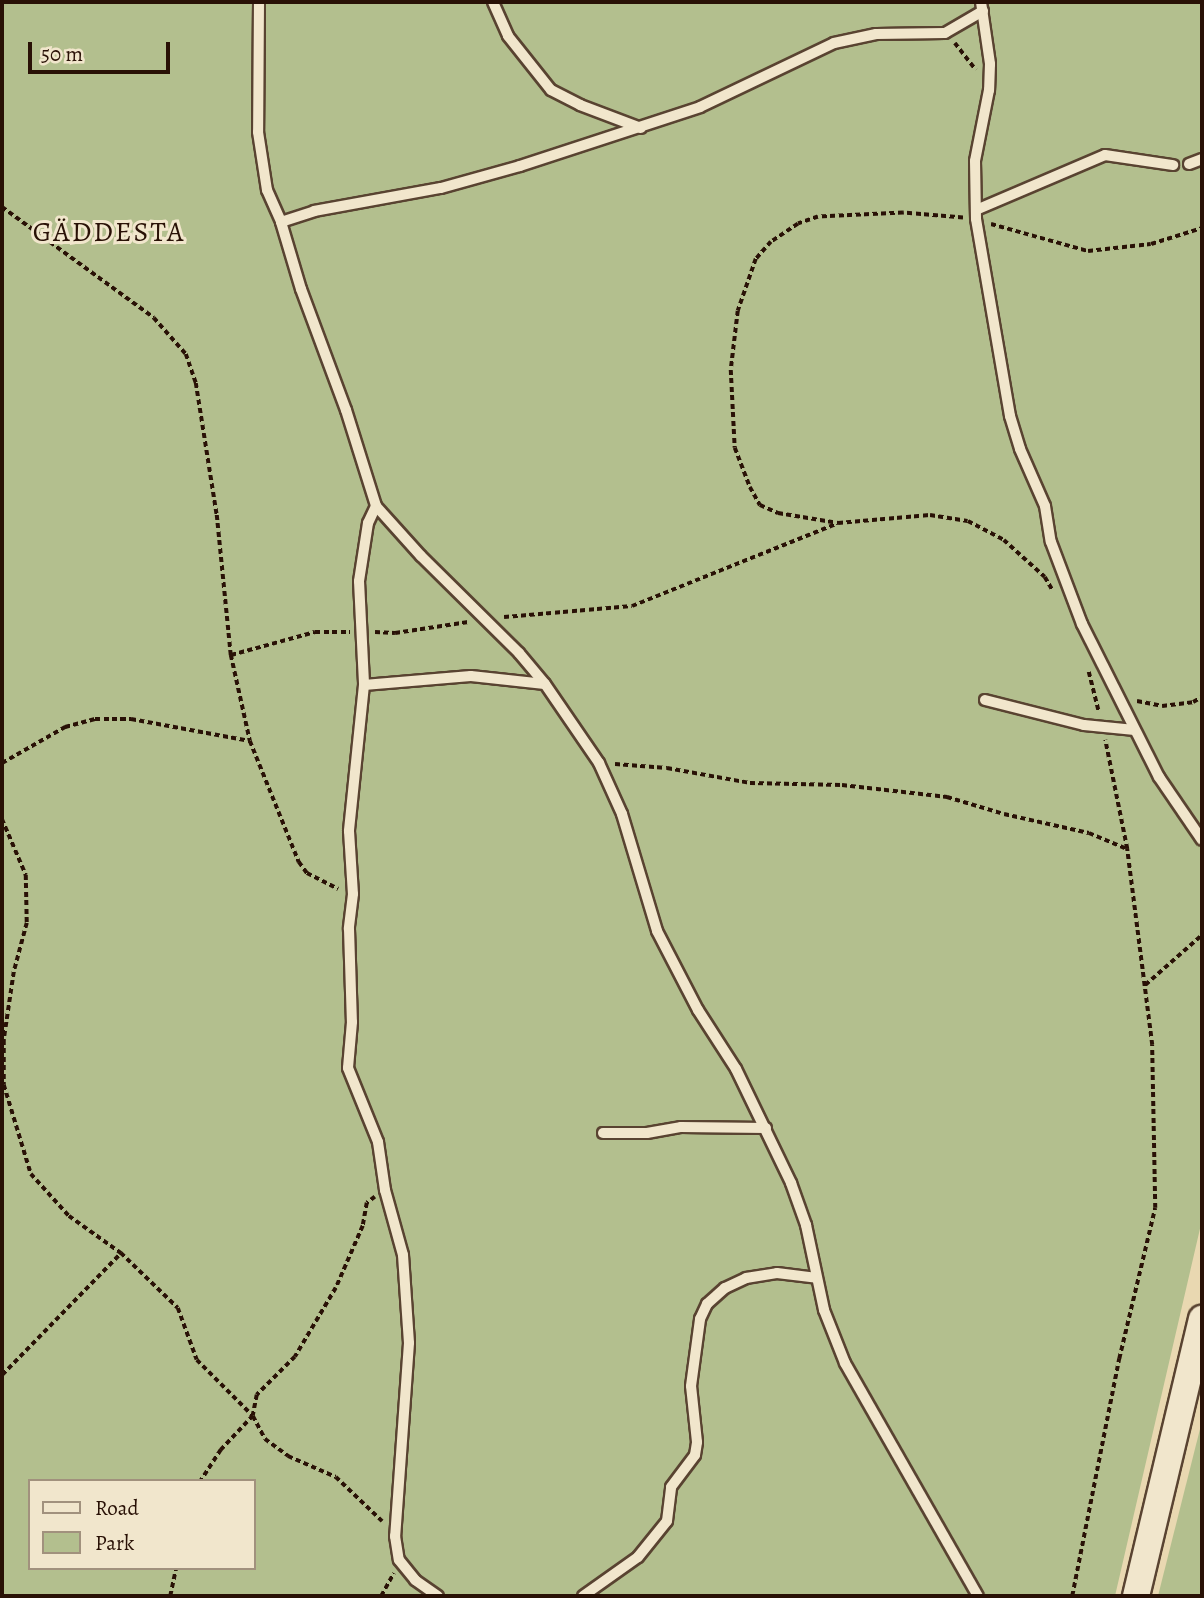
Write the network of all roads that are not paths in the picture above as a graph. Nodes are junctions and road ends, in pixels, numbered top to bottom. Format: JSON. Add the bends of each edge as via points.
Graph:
{"nodes":[{"id":1,"x":259,"y":2,"type":"edge"},
{"id":2,"x":493,"y":2,"type":"edge"},
{"id":3,"x":982,"y":7,"type":"edge"},
{"id":4,"x":640,"y":128,"type":"junction"},
{"id":5,"x":1202,"y":159,"type":"edge"},
{"id":6,"x":1189,"y":164,"type":"dead end"},
{"id":7,"x":1173,"y":165,"type":"dead end"},
{"id":8,"x":976,"y":210,"type":"junction"},
{"id":9,"x":281,"y":222,"type":"junction"},
{"id":10,"x":376,"y":506,"type":"junction"},
{"id":11,"x":545,"y":684,"type":"junction"},
{"id":12,"x":363,"y":685,"type":"junction"},
{"id":13,"x":985,"y":700,"type":"dead end"},
{"id":14,"x":1135,"y":730,"type":"junction"},
{"id":15,"x":1202,"y":840,"type":"edge"},
{"id":16,"x":766,"y":1128,"type":"junction"},
{"id":17,"x":603,"y":1133,"type":"dead end"},
{"id":18,"x":815,"y":1278,"type":"junction"},
{"id":19,"x":1202,"y":1319,"type":"edge"},
{"id":20,"x":973,"y":1593,"type":"edge"},
{"id":21,"x":438,"y":1596,"type":"edge"},
{"id":22,"x":583,"y":1596,"type":"edge"},
{"id":23,"x":1136,"y":1596,"type":"edge"}],
"edges":[{"from":1,"to":9,"type":"lane","via":[[258,132],[267,190]]},
{"from":2,"to":4,"type":"lane","via":[[508,36],[551,90]]},
{"from":3,"to":4,"type":"lane","via":[[945,33],[876,33],[834,43],[700,107]]},
{"from":3,"to":8,"type":"lane","via":[[990,64],[975,161]]},
{"from":4,"to":9,"type":"lane","via":[[441,188],[314,211]]},
{"from":5,"to":6,"type":"lane"},
{"from":7,"to":8,"type":"lane","via":[[1105,155]]},
{"from":8,"to":14,"type":"lane","via":[[1010,416],[1045,506],[1063,581]]},
{"from":9,"to":10,"type":"lane"},
{"from":10,"to":11,"type":"lane"},
{"from":10,"to":12,"type":"lane","via":[[368,523],[359,580]]},
{"from":11,"to":12,"type":"lane","via":[[471,676]]},
{"from":11,"to":16,"type":"lane","via":[[599,763],[622,814],[657,931]]},
{"from":12,"to":21,"type":"lane","via":[[349,831],[353,894],[348,1068],[378,1142],[385,1190],[403,1255],[409,1343],[394,1536],[402,1564]]},
{"from":13,"to":14,"type":"lane","via":[[1084,725]]},
{"from":14,"to":15,"type":"lane","via":[[1159,777]]},
{"from":16,"to":17,"type":"lane","via":[[681,1127]]},
{"from":16,"to":18,"type":"lane","via":[[806,1225]]},
{"from":18,"to":20,"type":"lane","via":[[845,1363]]},
{"from":18,"to":22,"type":"lane","via":[[777,1273],[746,1278],[707,1304],[692,1365],[695,1455],[671,1487],[667,1521],[638,1557]]},
{"from":19,"to":23,"type":"street"}]}
